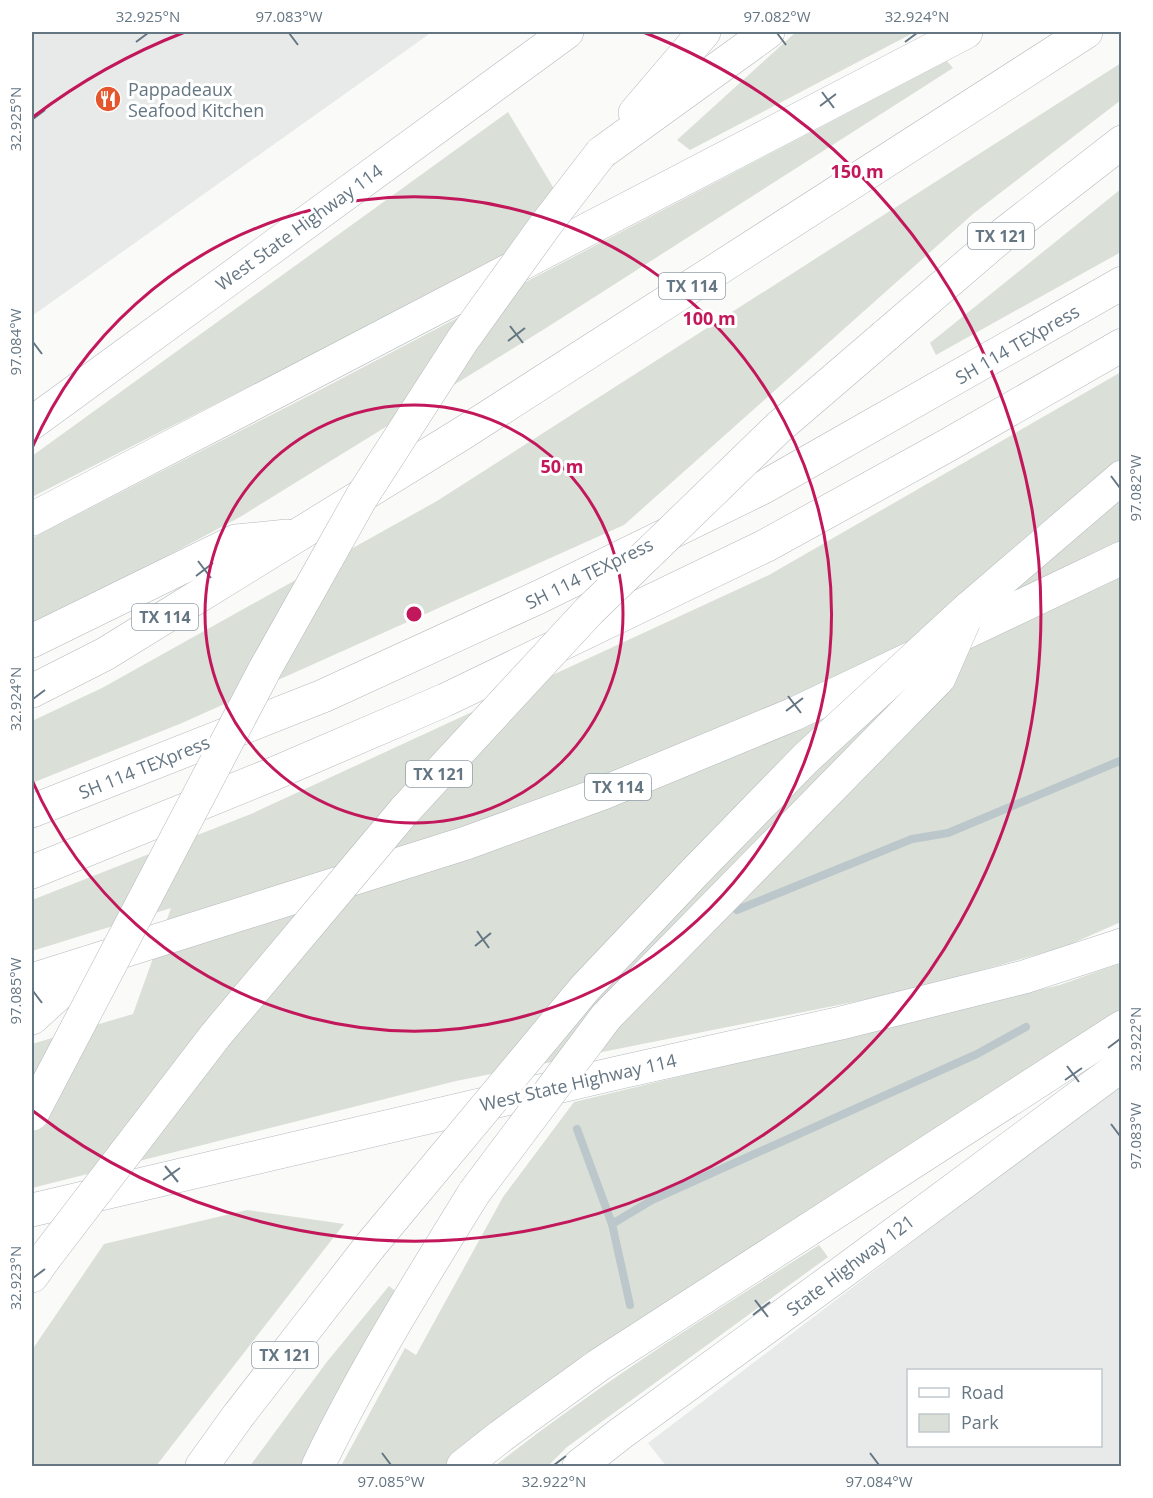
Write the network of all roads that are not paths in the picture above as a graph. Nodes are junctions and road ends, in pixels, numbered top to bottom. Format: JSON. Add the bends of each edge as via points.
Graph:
{"nodes":[{"id":1,"x":567,"y":32,"type":"edge"},
{"id":2,"x":704,"y":32,"type":"edge"},
{"id":3,"x":768,"y":32,"type":"edge"},
{"id":4,"x":966,"y":32,"type":"edge"},
{"id":5,"x":1086,"y":32,"type":"edge"},
{"id":6,"x":1122,"y":142,"type":"edge"},
{"id":7,"x":601,"y":153,"type":"junction"},
{"id":8,"x":1122,"y":283,"type":"edge"},
{"id":9,"x":1122,"y":345,"type":"edge"},
{"id":10,"x":32,"y":423,"type":"edge"},
{"id":11,"x":1122,"y":477,"type":"edge"},
{"id":12,"x":32,"y":519,"type":"edge"},
{"id":13,"x":295,"y":536,"type":"junction"},
{"id":14,"x":1122,"y":558,"type":"edge"},
{"id":15,"x":969,"y":608,"type":"junction"},
{"id":16,"x":32,"y":641,"type":"edge"},
{"id":17,"x":32,"y":691,"type":"edge"},
{"id":18,"x":32,"y":811,"type":"edge"},
{"id":19,"x":32,"y":872,"type":"edge"},
{"id":20,"x":1122,"y":945,"type":"edge"},
{"id":21,"x":93,"y":962,"type":"junction"},
{"id":22,"x":32,"y":980,"type":"edge"},
{"id":23,"x":32,"y":1018,"type":"edge"},
{"id":24,"x":1122,"y":1027,"type":"edge"},
{"id":25,"x":1122,"y":1065,"type":"edge"},
{"id":26,"x":32,"y":1114,"type":"edge"},
{"id":27,"x":32,"y":1210,"type":"edge"},
{"id":28,"x":38,"y":1268,"type":"edge"},
{"id":29,"x":202,"y":1467,"type":"edge"},
{"id":30,"x":318,"y":1467,"type":"edge"},
{"id":31,"x":463,"y":1467,"type":"edge"},
{"id":32,"x":579,"y":1467,"type":"edge"}],
"edges":[{"from":1,"to":10,"type":"main road","name":"West State Highway 114"},
{"from":2,"to":7,"type":"main road"},
{"from":3,"to":7,"type":"main road"},
{"from":4,"to":12,"type":"main road"},
{"from":5,"to":13,"type":"main road","number":"TX 114","via":[[463,433]]},
{"from":6,"to":28,"type":"main road","number":"TX 121","bridge":true,"via":[[1005,233],[779,427],[589,611],[404,811],[215,1036]]},
{"from":7,"to":26,"type":"main road","bridge":true,"via":[[462,341],[361,498],[265,669]]},
{"from":8,"to":18,"type":"main road","name":"SH 114 TEXpress","via":[[764,488],[323,696]]},
{"from":9,"to":19,"type":"main road","via":[[765,546],[445,700]]},
{"from":11,"to":15,"type":"main road","number":"TX 121"},
{"from":13,"to":16,"type":"main road","via":[[236,541]]},
{"from":13,"to":17,"type":"main road","number":"TX 114","via":[[105,654]]},
{"from":14,"to":21,"type":"main road","number":"TX 114","via":[[794,714],[603,793],[466,843]]},
{"from":15,"to":29,"type":"main road","number":"TX 121","bridge":true,"via":[[806,759],[585,988],[370,1245]]},
{"from":15,"to":30,"type":"main road","bridge":true,"via":[[939,678],[606,1017],[474,1193],[344,1413]]},
{"from":20,"to":27,"type":"main road","name":"West State Highway 114","via":[[1024,977],[842,1023]]},
{"from":21,"to":22,"type":"main road","number":"TX 114"},
{"from":21,"to":23,"type":"main road"},
{"from":24,"to":31,"type":"main road","via":[[599,1365]]},
{"from":25,"to":32,"type":"main road","name":"State Highway 121"}]}
